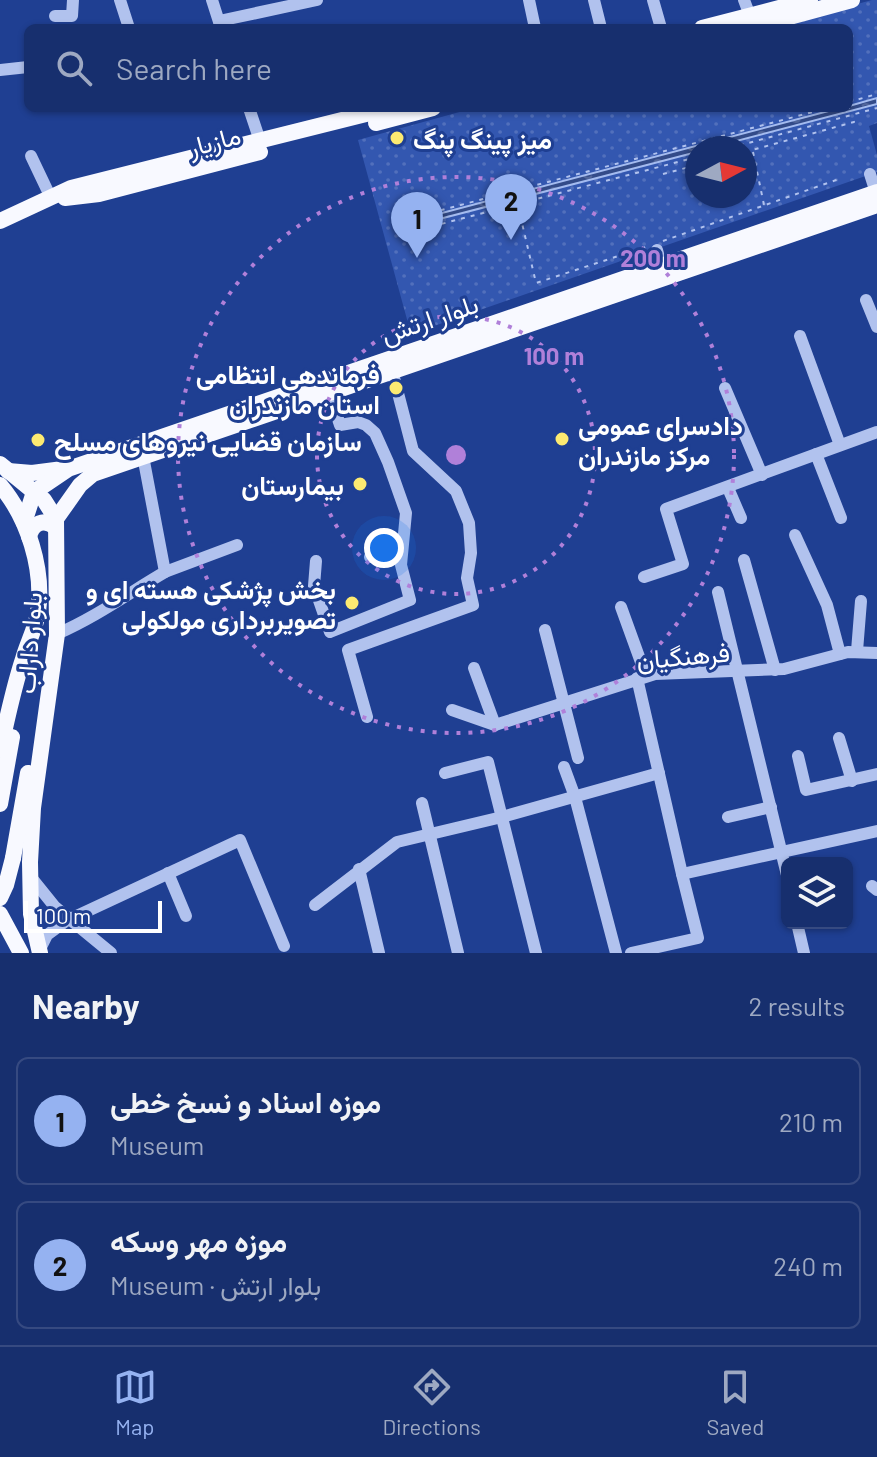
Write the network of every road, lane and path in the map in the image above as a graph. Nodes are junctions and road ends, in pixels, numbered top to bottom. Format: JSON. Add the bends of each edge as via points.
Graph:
{"nodes":[{"id":1,"x":73,"y":0,"type":"edge"},
{"id":2,"x":120,"y":0,"type":"edge"},
{"id":3,"x":212,"y":0,"type":"edge"},
{"id":4,"x":317,"y":0,"type":"edge"},
{"id":5,"x":529,"y":0,"type":"edge"},
{"id":6,"x":594,"y":0,"type":"edge"},
{"id":7,"x":653,"y":0,"type":"edge"},
{"id":8,"x":810,"y":0,"type":"edge"},
{"id":9,"x":852,"y":0,"type":"edge"},
{"id":10,"x":264,"y":6,"type":"edge"},
{"id":11,"x":747,"y":15,"type":"edge"},
{"id":12,"x":55,"y":16,"type":"dead end"},
{"id":13,"x":128,"y":24,"type":"edge"},
{"id":14,"x":220,"y":24,"type":"edge"},
{"id":15,"x":534,"y":24,"type":"edge"},
{"id":16,"x":600,"y":24,"type":"edge"},
{"id":17,"x":660,"y":24,"type":"edge"},
{"id":18,"x":716,"y":24,"type":"edge"},
{"id":19,"x":24,"y":67,"type":"edge"},
{"id":20,"x":0,"y":70,"type":"edge"},
{"id":21,"x":877,"y":94,"type":"edge"},
{"id":22,"x":853,"y":101,"type":"edge"},
{"id":23,"x":877,"y":108,"type":"edge"},
{"id":24,"x":250,"y":112,"type":"edge"},
{"id":25,"x":380,"y":112,"type":"edge"},
{"id":26,"x":412,"y":112,"type":"edge"},
{"id":27,"x":813,"y":112,"type":"edge"},
{"id":28,"x":852,"y":115,"type":"junction"},
{"id":29,"x":354,"y":123,"type":"junction"},
{"id":30,"x":260,"y":141,"type":"junction"},
{"id":31,"x":757,"y":141,"type":"edge"},
{"id":32,"x":757,"y":149,"type":"edge"},
{"id":33,"x":31,"y":156,"type":"dead end"},
{"id":34,"x":685,"y":160,"type":"edge"},
{"id":35,"x":685,"y":168,"type":"edge"},
{"id":36,"x":757,"y":170,"type":"edge"},
{"id":37,"x":663,"y":174,"type":"dead end"},
{"id":38,"x":870,"y":174,"type":"dead end"},
{"id":39,"x":839,"y":179,"type":"dead end"},
{"id":40,"x":81,"y":191,"type":"junction"},
{"id":41,"x":877,"y":197,"type":"edge"},
{"id":42,"x":51,"y":198,"type":"junction"},
{"id":43,"x":517,"y":204,"type":"junction"},
{"id":44,"x":764,"y":206,"type":"junction"},
{"id":45,"x":0,"y":221,"type":"edge"},
{"id":46,"x":757,"y":239,"type":"junction"},
{"id":47,"x":658,"y":250,"type":"junction"},
{"id":48,"x":866,"y":300,"type":"dead end"},
{"id":49,"x":877,"y":327,"type":"edge"},
{"id":50,"x":800,"y":336,"type":"dead end"},
{"id":51,"x":390,"y":364,"type":"junction"},
{"id":52,"x":326,"y":386,"type":"junction"},
{"id":53,"x":725,"y":388,"type":"dead end"},
{"id":54,"x":877,"y":432,"type":"edge"},
{"id":55,"x":840,"y":445,"type":"junction"},
{"id":56,"x":816,"y":454,"type":"junction"},
{"id":57,"x":143,"y":456,"type":"junction"},
{"id":58,"x":68,"y":469,"type":"junction"},
{"id":59,"x":3,"y":473,"type":"edge"},
{"id":60,"x":762,"y":475,"type":"junction"},
{"id":61,"x":728,"y":488,"type":"junction"},
{"id":62,"x":34,"y":492,"type":"junction"},
{"id":63,"x":741,"y":518,"type":"dead end"},
{"id":64,"x":841,"y":518,"type":"dead end"},
{"id":65,"x":56,"y":523,"type":"junction"},
{"id":66,"x":27,"y":530,"type":"junction"},
{"id":67,"x":795,"y":535,"type":"dead end"},
{"id":68,"x":237,"y":545,"type":"dead end"},
{"id":69,"x":401,"y":545,"type":"junction"},
{"id":70,"x":370,"y":557,"type":"dead end"},
{"id":71,"x":744,"y":560,"type":"dead end"},
{"id":72,"x":316,"y":561,"type":"dead end"},
{"id":73,"x":165,"y":572,"type":"junction"},
{"id":74,"x":644,"y":577,"type":"dead end"},
{"id":75,"x":718,"y":592,"type":"dead end"},
{"id":76,"x":861,"y":601,"type":"dead end"},
{"id":77,"x":621,"y":607,"type":"dead end"},
{"id":78,"x":38,"y":614,"type":"junction"},
{"id":79,"x":58,"y":625,"type":"junction"},
{"id":80,"x":545,"y":630,"type":"dead end"},
{"id":81,"x":857,"y":651,"type":"junction"},
{"id":82,"x":877,"y":653,"type":"edge"},
{"id":83,"x":840,"y":654,"type":"junction"},
{"id":84,"x":474,"y":668,"type":"dead end"},
{"id":85,"x":775,"y":670,"type":"junction"},
{"id":86,"x":737,"y":673,"type":"junction"},
{"id":87,"x":641,"y":677,"type":"junction"},
{"id":88,"x":565,"y":702,"type":"junction"},
{"id":89,"x":452,"y":710,"type":"dead end"},
{"id":90,"x":367,"y":717,"type":"dead end"},
{"id":91,"x":495,"y":725,"type":"junction"},
{"id":92,"x":839,"y":738,"type":"dead end"},
{"id":93,"x":0,"y":750,"type":"edge"},
{"id":94,"x":798,"y":756,"type":"dead end"},
{"id":95,"x":578,"y":758,"type":"dead end"},
{"id":96,"x":564,"y":767,"type":"dead end"},
{"id":97,"x":445,"y":773,"type":"dead end"},
{"id":98,"x":659,"y":773,"type":"junction"},
{"id":99,"x":877,"y":774,"type":"edge"},
{"id":100,"x":852,"y":781,"type":"junction"},
{"id":101,"x":575,"y":797,"type":"junction"},
{"id":102,"x":422,"y":803,"type":"dead end"},
{"id":103,"x":0,"y":804,"type":"edge"},
{"id":104,"x":771,"y":807,"type":"junction"},
{"id":105,"x":502,"y":817,"type":"junction"},
{"id":106,"x":728,"y":817,"type":"dead end"},
{"id":107,"x":877,"y":831,"type":"edge"},
{"id":108,"x":430,"y":833,"type":"junction"},
{"id":109,"x":782,"y":852,"type":"junction"},
{"id":110,"x":783,"y":857,"type":"edge"},
{"id":111,"x":359,"y":869,"type":"junction"},
{"id":112,"x":168,"y":873,"type":"junction"},
{"id":113,"x":682,"y":874,"type":"junction"},
{"id":114,"x":30,"y":878,"type":"junction"},
{"id":115,"x":0,"y":896,"type":"edge"},
{"id":116,"x":315,"y":905,"type":"dead end"},
{"id":117,"x":31,"y":914,"type":"junction"},
{"id":118,"x":186,"y":916,"type":"dead end"},
{"id":119,"x":3,"y":919,"type":"edge"},
{"id":120,"x":71,"y":919,"type":"junction"},
{"id":121,"x":798,"y":929,"type":"edge"},
{"id":122,"x":698,"y":938,"type":"junction"},
{"id":123,"x":284,"y":946,"type":"dead end"},
{"id":124,"x":40,"y":952,"type":"edge"},
{"id":125,"x":21,"y":953,"type":"edge"},
{"id":126,"x":111,"y":953,"type":"edge"},
{"id":127,"x":379,"y":953,"type":"edge"},
{"id":128,"x":458,"y":953,"type":"edge"},
{"id":129,"x":536,"y":953,"type":"edge"},
{"id":130,"x":616,"y":953,"type":"edge"},
{"id":131,"x":631,"y":953,"type":"edge"},
{"id":132,"x":702,"y":953,"type":"edge"},
{"id":133,"x":804,"y":953,"type":"edge"}],
"edges":[{"from":1,"to":12,"type":"street","via":[[72,16]]},
{"from":2,"to":13,"type":"street"},
{"from":3,"to":14,"type":"street"},
{"from":4,"to":10,"type":"street"},
{"from":5,"to":15,"type":"street"},
{"from":6,"to":16,"type":"street"},
{"from":7,"to":17,"type":"street"},
{"from":8,"to":11,"type":"main road"},
{"from":9,"to":11,"type":"main road"},
{"from":10,"to":14,"type":"street"},
{"from":11,"to":18,"type":"main road"},
{"from":19,"to":20,"type":"street"},
{"from":21,"to":22,"type":"path"},
{"from":23,"to":28,"type":"path"},
{"from":24,"to":30,"type":"street"},
{"from":25,"to":29,"type":"main road","name":"مازیار"},
{"from":26,"to":29,"type":"main road","name":"مازیار"},
{"from":27,"to":43,"type":"path","via":[[419,216],[422,229]]},
{"from":28,"to":31,"type":"path"},
{"from":28,"to":32,"type":"path","via":[[854,122]]},
{"from":29,"to":30,"type":"main road","name":"مازیار"},
{"from":29,"to":40,"type":"main road","name":"مازیار"},
{"from":30,"to":40,"type":"main road","name":"مازیار"},
{"from":33,"to":42,"type":"street"},
{"from":34,"to":43,"type":"path"},
{"from":35,"to":37,"type":"path"},
{"from":36,"to":44,"type":"path"},
{"from":38,"to":41,"type":"street"},
{"from":39,"to":44,"type":"path"},
{"from":40,"to":42,"type":"main road","name":"مازیار"},
{"from":41,"to":46,"type":"main road","name":"بلوار ارتش"},
{"from":42,"to":45,"type":"main road","name":"مازیار"},
{"from":43,"to":47,"type":"path","via":[[536,283]]},
{"from":44,"to":47,"type":"path"},
{"from":46,"to":47,"type":"main road","name":"بلوار ارتش"},
{"from":46,"to":51,"type":"main road","name":"بلوار ارتش"},
{"from":47,"to":51,"type":"main road","name":"بلوار ارتش"},
{"from":48,"to":49,"type":"street"},
{"from":50,"to":55,"type":"street"},
{"from":51,"to":52,"type":"main road","name":"بلوار ارتش"},
{"from":51,"to":90,"type":"street","via":[[413,451],[456,491],[469,523],[467,578],[473,605],[348,650]]},
{"from":52,"to":57,"type":"main road","name":"بلوار ارتش"},
{"from":52,"to":58,"type":"main road","name":"بلوار ارتش"},
{"from":52,"to":69,"type":"street","via":[[340,425],[358,422],[375,433],[406,513]]},
{"from":53,"to":60,"type":"street"},
{"from":54,"to":55,"type":"street"},
{"from":55,"to":56,"type":"street"},
{"from":56,"to":60,"type":"street"},
{"from":56,"to":64,"type":"street"},
{"from":57,"to":65,"type":"main road","name":"بلوار ارتش","via":[[93,474],[75,491]]},
{"from":57,"to":73,"type":"street"},
{"from":58,"to":59,"type":"main road"},
{"from":58,"to":62,"type":"main road","name":"بلوار ارتش"},
{"from":59,"to":62,"type":"main road"},
{"from":59,"to":66,"type":"main road"},
{"from":60,"to":61,"type":"street"},
{"from":61,"to":63,"type":"street"},
{"from":61,"to":74,"type":"street","via":[[666,509],[683,564]]},
{"from":62,"to":65,"type":"main road"},
{"from":62,"to":66,"type":"main road"},
{"from":65,"to":66,"type":"main road"},
{"from":65,"to":79,"type":"main road","name":"بلوار داراب"},
{"from":66,"to":78,"type":"main road","name":"بلوار داراب"},
{"from":67,"to":83,"type":"street","via":[[827,605]]},
{"from":68,"to":73,"type":"street"},
{"from":69,"to":70,"type":"street"},
{"from":69,"to":72,"type":"street","via":[[410,600],[330,632],[314,586]]},
{"from":71,"to":85,"type":"street"},
{"from":73,"to":79,"type":"street","via":[[91,619]]},
{"from":75,"to":86,"type":"street"},
{"from":76,"to":81,"type":"street"},
{"from":77,"to":87,"type":"street"},
{"from":78,"to":93,"type":"main road","name":"بلوار داراب"},
{"from":78,"to":103,"type":"main road"},
{"from":79,"to":114,"type":"main road","name":"بلوار داراب","via":[[33,808]]},
{"from":79,"to":115,"type":"main road","bridge":true,"via":[[44,662],[13,858]]},
{"from":80,"to":88,"type":"street"},
{"from":81,"to":82,"type":"street","name":"فرهنگیان"},
{"from":81,"to":83,"type":"street","name":"فرهنگیان"},
{"from":83,"to":85,"type":"street","name":"فرهنگیان"},
{"from":84,"to":91,"type":"street"},
{"from":85,"to":86,"type":"street","name":"فرهنگیان"},
{"from":86,"to":87,"type":"street","name":"فرهنگیان"},
{"from":86,"to":104,"type":"street"},
{"from":87,"to":88,"type":"street","name":"فرهنگیان"},
{"from":87,"to":98,"type":"street"},
{"from":88,"to":91,"type":"street","name":"فرهنگیان"},
{"from":88,"to":95,"type":"street"},
{"from":89,"to":91,"type":"street"},
{"from":92,"to":100,"type":"street"},
{"from":94,"to":100,"type":"street","via":[[806,790]]},
{"from":96,"to":101,"type":"street"},
{"from":97,"to":105,"type":"street","via":[[488,762]]},
{"from":98,"to":101,"type":"street"},
{"from":98,"to":113,"type":"street"},
{"from":99,"to":100,"type":"street"},
{"from":101,"to":105,"type":"street"},
{"from":101,"to":130,"type":"street"},
{"from":102,"to":108,"type":"street"},
{"from":104,"to":106,"type":"street"},
{"from":104,"to":109,"type":"street"},
{"from":105,"to":108,"type":"street"},
{"from":105,"to":129,"type":"street"},
{"from":107,"to":109,"type":"street"},
{"from":108,"to":111,"type":"street","via":[[397,842]]},
{"from":108,"to":128,"type":"street"},
{"from":109,"to":110,"type":"street"},
{"from":109,"to":113,"type":"street"},
{"from":111,"to":116,"type":"street"},
{"from":111,"to":127,"type":"street"},
{"from":112,"to":118,"type":"street"},
{"from":112,"to":120,"type":"street"},
{"from":112,"to":123,"type":"street","via":[[240,840]]},
{"from":113,"to":122,"type":"street"},
{"from":114,"to":115,"type":"main road","via":[[23,890]]},
{"from":114,"to":117,"type":"main road","name":"بلوار داراب"},
{"from":114,"to":120,"type":"street"},
{"from":117,"to":119,"type":"main road","via":[[17,908]]},
{"from":117,"to":124,"type":"main road","name":"بلوار داراب"},
{"from":119,"to":125,"type":"main road"},
{"from":120,"to":124,"type":"street","via":[[47,935]]},
{"from":120,"to":126,"type":"street"},
{"from":121,"to":133,"type":"street"},
{"from":122,"to":131,"type":"street"},
{"from":122,"to":132,"type":"street"}]}
